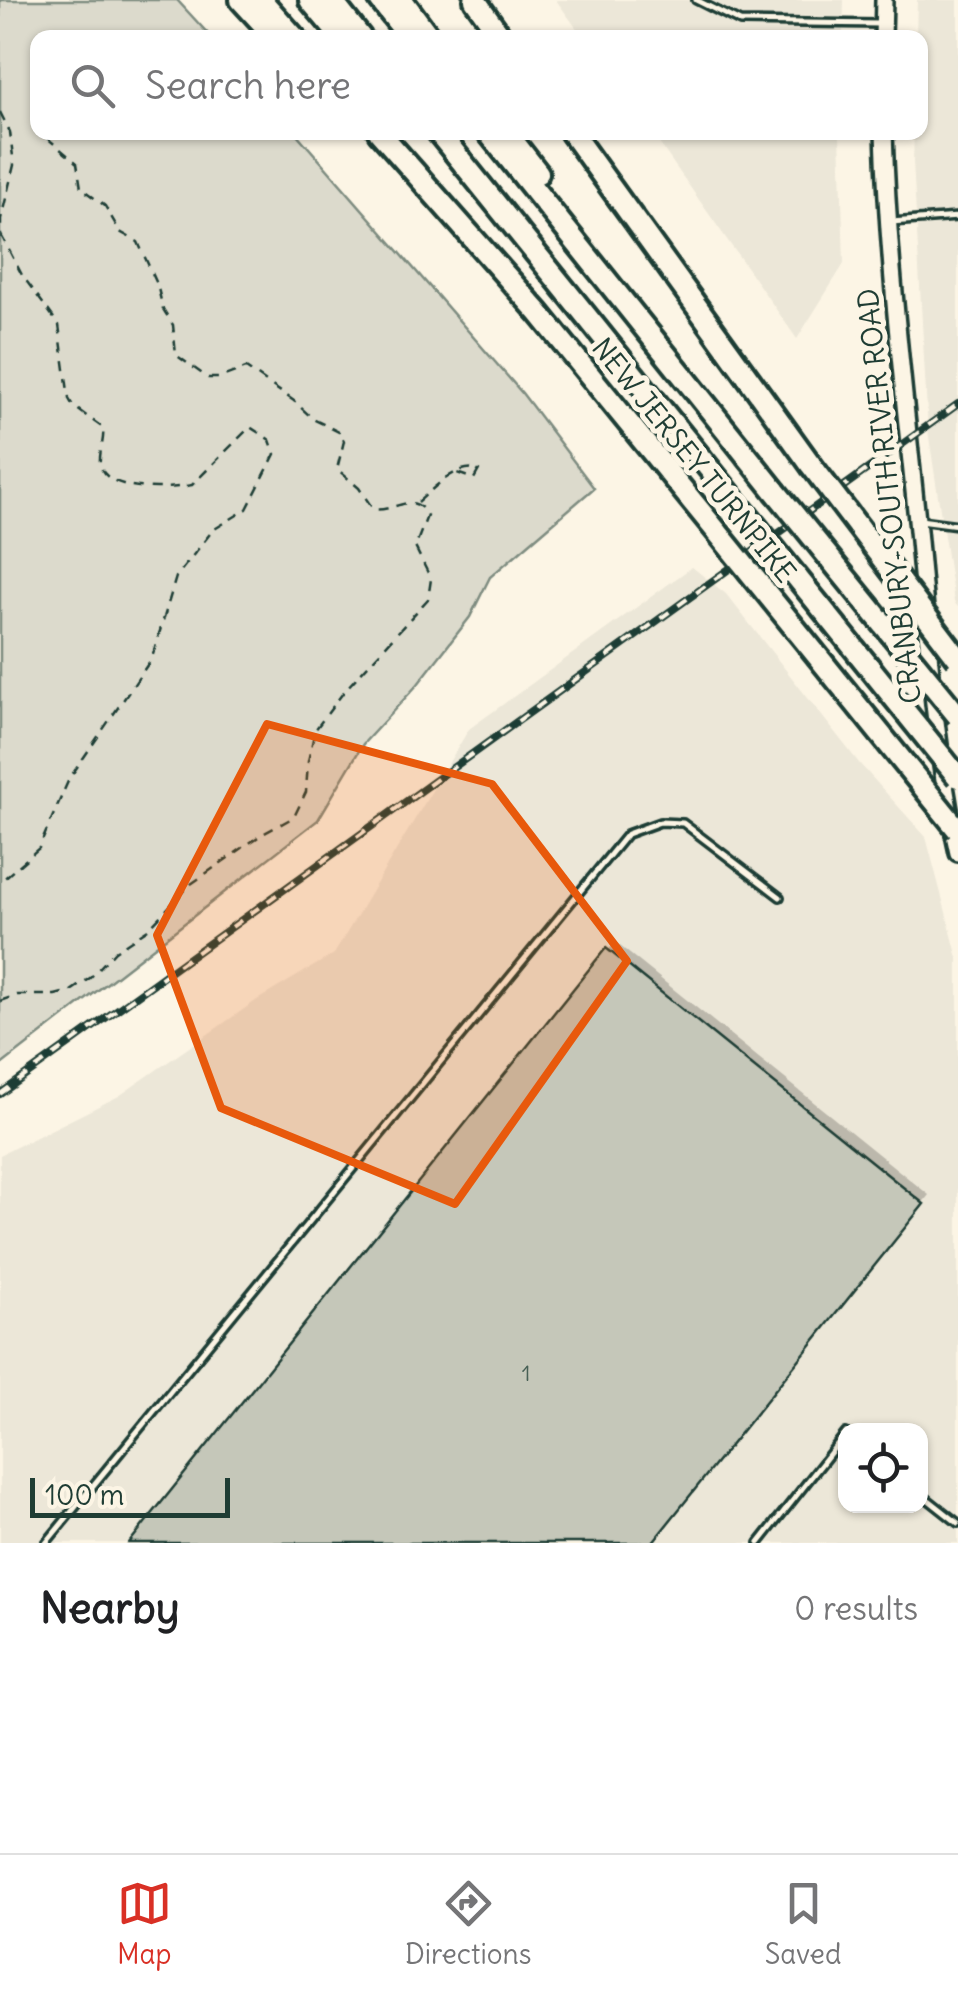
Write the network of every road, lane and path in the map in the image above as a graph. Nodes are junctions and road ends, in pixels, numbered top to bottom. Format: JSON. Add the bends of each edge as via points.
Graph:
{"nodes":[{"id":1,"x":241,"y":0,"type":"edge"},
{"id":2,"x":261,"y":0,"type":"edge"},
{"id":3,"x":310,"y":0,"type":"edge"},
{"id":4,"x":331,"y":0,"type":"edge"},
{"id":5,"x":380,"y":0,"type":"edge"},
{"id":6,"x":402,"y":0,"type":"edge"},
{"id":7,"x":475,"y":0,"type":"edge"},
{"id":8,"x":490,"y":0,"type":"edge"},
{"id":9,"x":696,"y":0,"type":"edge"},
{"id":10,"x":884,"y":0,"type":"edge"},
{"id":11,"x":269,"y":30,"type":"edge"},
{"id":12,"x":288,"y":30,"type":"edge"},
{"id":13,"x":335,"y":30,"type":"edge"},
{"id":14,"x":355,"y":30,"type":"edge"},
{"id":15,"x":404,"y":30,"type":"edge"},
{"id":16,"x":424,"y":30,"type":"edge"},
{"id":17,"x":496,"y":30,"type":"edge"},
{"id":18,"x":511,"y":30,"type":"edge"},
{"id":19,"x":867,"y":30,"type":"edge"},
{"id":20,"x":883,"y":30,"type":"edge"},
{"id":21,"x":0,"y":112,"type":"edge"},
{"id":22,"x":49,"y":140,"type":"edge"},
{"id":23,"x":374,"y":140,"type":"edge"},
{"id":24,"x":387,"y":140,"type":"edge"},
{"id":25,"x":435,"y":140,"type":"edge"},
{"id":26,"x":445,"y":140,"type":"edge"},
{"id":27,"x":494,"y":140,"type":"edge"},
{"id":28,"x":512,"y":140,"type":"edge"},
{"id":29,"x":579,"y":140,"type":"edge"},
{"id":30,"x":884,"y":140,"type":"edge"},
{"id":31,"x":958,"y":217,"type":"edge"},
{"id":32,"x":460,"y":222,"type":"junction"},
{"id":33,"x":888,"y":222,"type":"junction"},
{"id":34,"x":513,"y":224,"type":"junction"},
{"id":35,"x":683,"y":373,"type":"junction"},
{"id":36,"x":457,"y":473,"type":"dead end"},
{"id":37,"x":417,"y":503,"type":"junction"},
{"id":38,"x":917,"y":520,"type":"junction"},
{"id":39,"x":958,"y":525,"type":"edge"},
{"id":40,"x":958,"y":658,"type":"edge"},
{"id":41,"x":958,"y":716,"type":"edge"},
{"id":42,"x":958,"y":776,"type":"edge"},
{"id":43,"x":958,"y":830,"type":"edge"},
{"id":44,"x":958,"y":853,"type":"edge"},
{"id":45,"x":0,"y":882,"type":"edge"},
{"id":46,"x":780,"y":897,"type":"dead end"},
{"id":47,"x":0,"y":1000,"type":"edge"},
{"id":48,"x":838,"y":1442,"type":"edge"},
{"id":49,"x":928,"y":1499,"type":"edge"},
{"id":50,"x":958,"y":1523,"type":"edge"},
{"id":51,"x":46,"y":1543,"type":"edge"},
{"id":52,"x":759,"y":1543,"type":"edge"}],
"edges":[{"from":1,"to":11,"type":"highway"},
{"from":2,"to":12,"type":"highway"},
{"from":3,"to":13,"type":"highway"},
{"from":4,"to":14,"type":"highway"},
{"from":5,"to":15,"type":"highway"},
{"from":6,"to":16,"type":"highway"},
{"from":7,"to":17,"type":"highway"},
{"from":8,"to":18,"type":"highway"},
{"from":9,"to":19,"type":"lane","via":[[740,22]]},
{"from":10,"to":20,"type":"main road"},
{"from":21,"to":45,"type":"path","via":[[14,164],[1,234],[59,325],[72,406],[103,428],[102,472],[135,487],[192,485],[250,427],[270,440],[276,454],[247,509],[213,530],[176,576],[152,658],[69,780],[39,848]]},
{"from":22,"to":37,"type":"path","via":[[76,163],[81,188],[100,200],[120,232],[138,242],[172,325],[176,355],[208,378],[246,368],[312,419],[339,431],[344,441],[337,469],[373,509]]},
{"from":23,"to":32,"type":"highway"},
{"from":24,"to":32,"type":"highway","name":"NEW JERSEY TURNPIKE"},
{"from":25,"to":34,"type":"highway"},
{"from":26,"to":34,"type":"highway","name":"NEW JERSEY TURNPIKE"},
{"from":27,"to":35,"type":"highway","name":"NEW JERSEY TURNPIKE"},
{"from":28,"to":35,"type":"highway"},
{"from":29,"to":40,"type":"highway","bridge":true},
{"from":30,"to":33,"type":"main road","name":"CRANBURY-SOUTH RIVER ROAD"},
{"from":31,"to":33,"type":"lane"},
{"from":32,"to":43,"type":"highway","name":"NEW JERSEY TURNPIKE","bridge":true},
{"from":33,"to":38,"type":"main road","name":"CRANBURY-SOUTH RIVER ROAD"},
{"from":34,"to":42,"type":"highway","name":"NEW JERSEY TURNPIKE","bridge":true},
{"from":35,"to":41,"type":"highway","name":"NEW JERSEY TURNPIKE","bridge":true},
{"from":36,"to":37,"type":"path"},
{"from":37,"to":47,"type":"path","via":[[426,516],[415,547],[431,579],[428,599],[315,730],[298,811],[192,884],[71,991]]},
{"from":38,"to":39,"type":"lane"},
{"from":38,"to":44,"type":"main road","name":"CRANBURY-SOUTH RIVER ROAD","via":[[940,748]]},
{"from":46,"to":51,"type":"lane","via":[[683,823],[660,822],[627,834]]},
{"from":48,"to":52,"type":"lane"},
{"from":49,"to":50,"type":"lane"}]}
